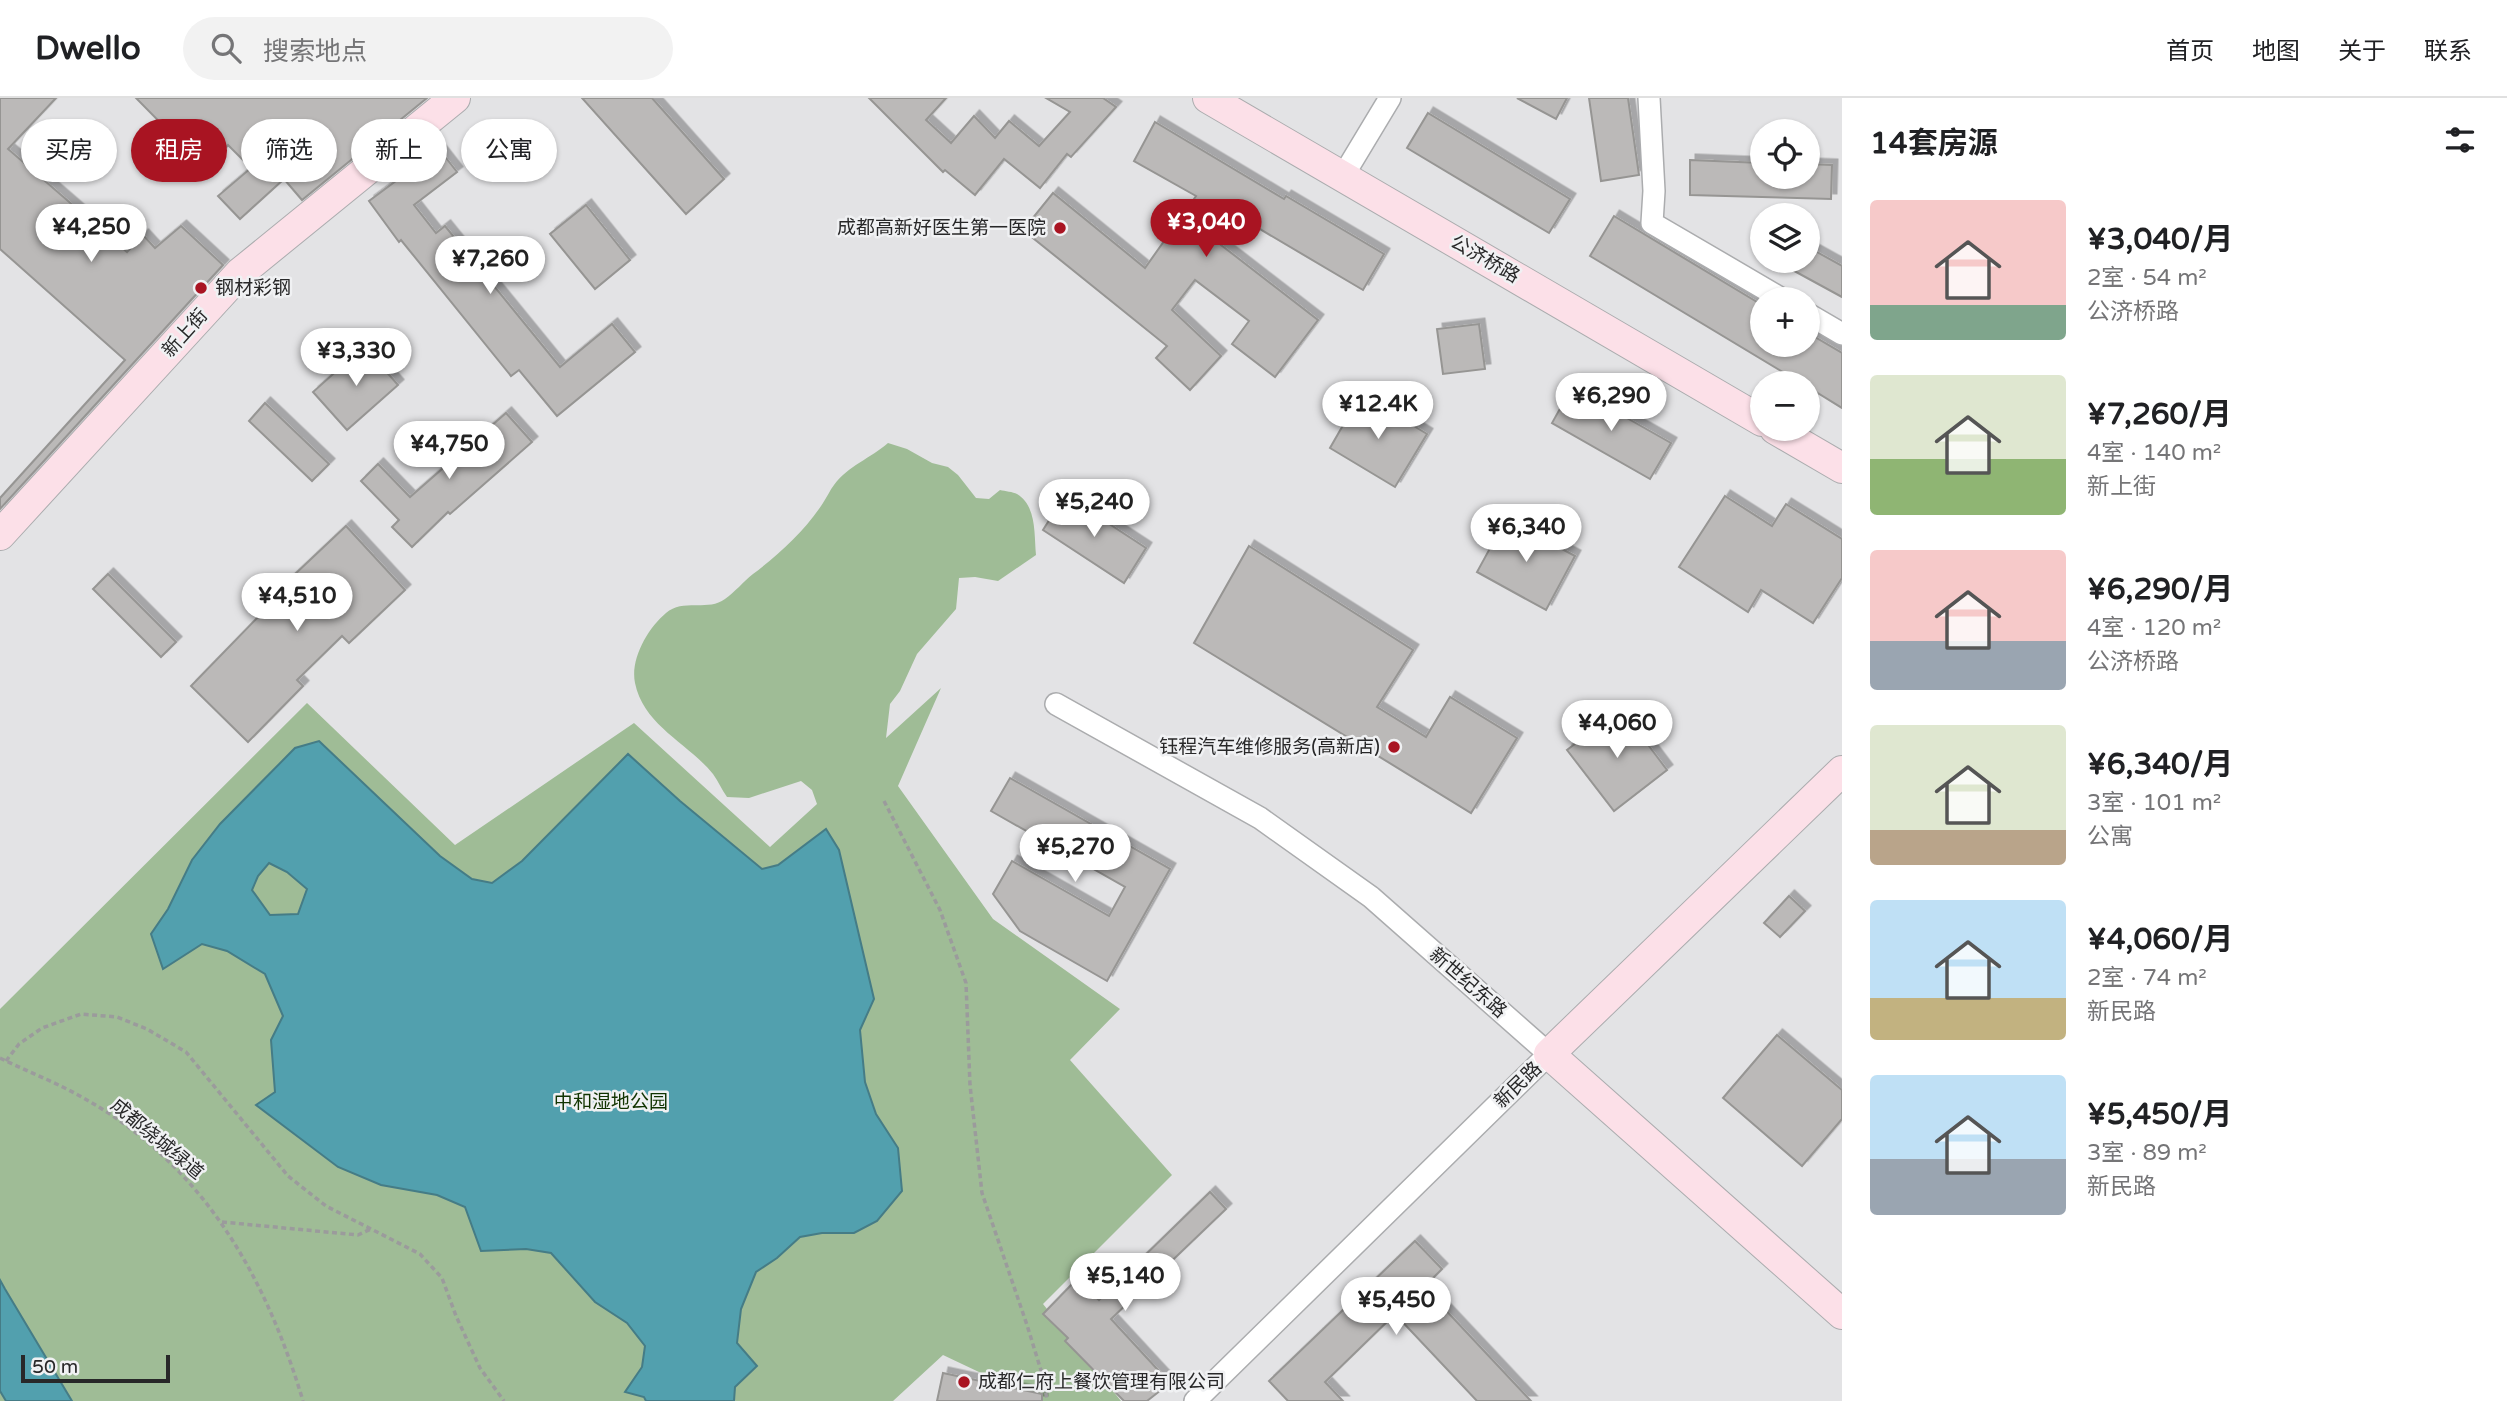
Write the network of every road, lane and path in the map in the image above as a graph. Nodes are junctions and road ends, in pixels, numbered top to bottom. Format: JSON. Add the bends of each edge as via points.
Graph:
{"nodes":[{"id":1,"x":455,"y":98,"type":"edge"},
{"id":2,"x":1208,"y":98,"type":"edge"},
{"id":3,"x":1390,"y":98,"type":"edge"},
{"id":4,"x":1649,"y":98,"type":"edge"},
{"id":5,"x":1343,"y":176,"type":"junction"},
{"id":6,"x":1761,"y":287,"type":"edge"},
{"id":7,"x":1820,"y":321,"type":"edge"},
{"id":8,"x":1842,"y":334,"type":"edge"},
{"id":9,"x":1750,"y":414,"type":"edge"},
{"id":10,"x":1796,"y":441,"type":"edge"},
{"id":11,"x":1842,"y":468,"type":"edge"},
{"id":12,"x":0,"y":536,"type":"edge"},
{"id":13,"x":1056,"y":704,"type":"dead end"},
{"id":14,"x":1842,"y":771,"type":"edge"},
{"id":15,"x":884,"y":800,"type":"dead end"},
{"id":16,"x":1549,"y":1054,"type":"junction"},
{"id":17,"x":0,"y":1058,"type":"edge"},
{"id":18,"x":6,"y":1061,"type":"junction"},
{"id":19,"x":222,"y":1222,"type":"junction"},
{"id":20,"x":371,"y":1229,"type":"junction"},
{"id":21,"x":1842,"y":1314,"type":"edge"},
{"id":22,"x":303,"y":1401,"type":"edge"},
{"id":23,"x":503,"y":1401,"type":"edge"},
{"id":24,"x":1047,"y":1401,"type":"edge"},
{"id":25,"x":1195,"y":1401,"type":"edge"}],
"edges":[{"from":1,"to":12,"type":"main road","name":"新上街","via":[[240,273]]},
{"from":2,"to":5,"type":"main road","name":"公济桥路"},
{"from":3,"to":5,"type":"street"},
{"from":4,"to":6,"type":"street","via":[[1652,223]]},
{"from":5,"to":9,"type":"main road","name":"公济桥路"},
{"from":7,"to":8,"type":"street"},
{"from":10,"to":11,"type":"main road"},
{"from":13,"to":16,"type":"street","name":"新世纪东路","via":[[1260,817],[1371,897]]},
{"from":14,"to":16,"type":"main road","name":"新民路"},
{"from":15,"to":24,"type":"path","via":[[940,910],[966,983],[970,1085],[982,1193],[1027,1325]]},
{"from":16,"to":21,"type":"main road","name":"新世纪东路"},
{"from":16,"to":25,"type":"street","name":"新民路"},
{"from":17,"to":18,"type":"path","name":"成都绕城绿道"},
{"from":18,"to":19,"type":"path","name":"成都绕城绿道","via":[[78,1094],[108,1114],[186,1178]]},
{"from":18,"to":20,"type":"path","via":[[19,1044],[42,1028],[81,1014],[117,1017],[147,1029],[186,1052],[288,1176],[326,1206]]},
{"from":19,"to":20,"type":"path","via":[[358,1235]]},
{"from":19,"to":22,"type":"path","name":"成都绕城绿道","via":[[267,1303]]},
{"from":20,"to":23,"type":"path","via":[[420,1254],[442,1278],[480,1368]]}]}
